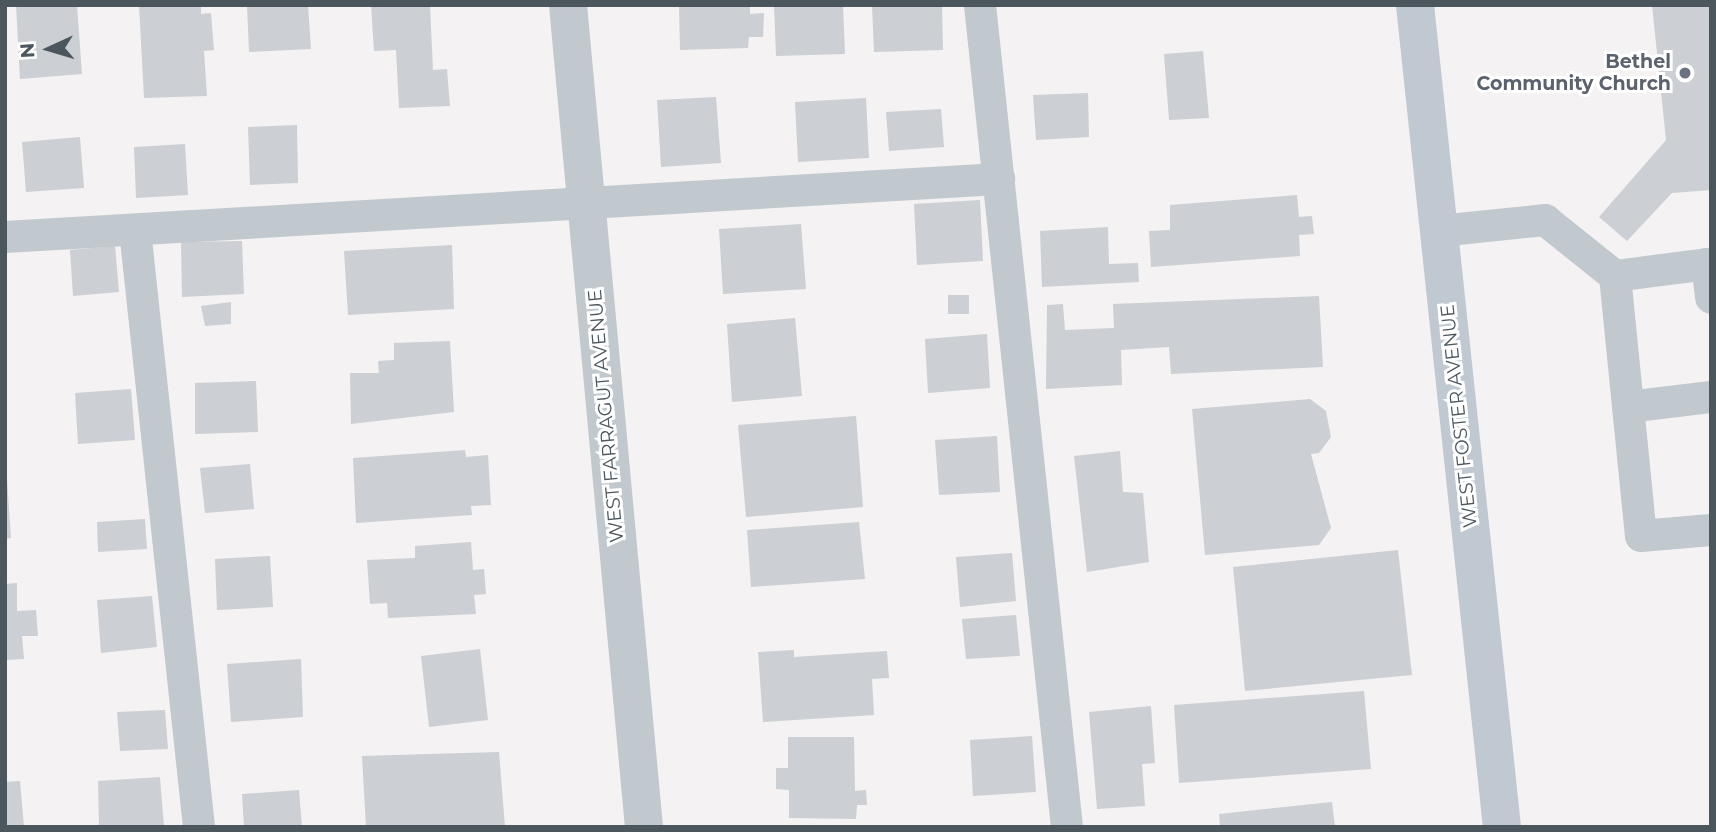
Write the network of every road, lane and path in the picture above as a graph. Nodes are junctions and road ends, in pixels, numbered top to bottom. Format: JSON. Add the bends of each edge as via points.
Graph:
{"nodes":[{"id":1,"x":568,"y":5,"type":"edge"},
{"id":2,"x":980,"y":5,"type":"edge"},
{"id":3,"x":1415,"y":5,"type":"edge"},
{"id":4,"x":999,"y":179,"type":"junction"},
{"id":5,"x":586,"y":203,"type":"junction"},
{"id":6,"x":135,"y":230,"type":"junction"},
{"id":7,"x":1439,"y":231,"type":"junction"},
{"id":8,"x":5,"y":237,"type":"edge"},
{"id":9,"x":1615,"y":276,"type":"junction"},
{"id":10,"x":1711,"y":298,"type":"edge"},
{"id":11,"x":1711,"y":397,"type":"edge"},
{"id":12,"x":1629,"y":407,"type":"junction"},
{"id":13,"x":1711,"y":530,"type":"edge"},
{"id":14,"x":199,"y":827,"type":"edge"},
{"id":15,"x":644,"y":827,"type":"edge"},
{"id":16,"x":1067,"y":827,"type":"edge"},
{"id":17,"x":1502,"y":827,"type":"edge"}],
"edges":[{"from":1,"to":5,"type":"street","name":"WEST FARRAGUT AVENUE"},
{"from":2,"to":4,"type":"lane"},
{"from":3,"to":7,"type":"street","name":"WEST FOSTER AVENUE"},
{"from":4,"to":5,"type":"lane"},
{"from":4,"to":16,"type":"lane"},
{"from":5,"to":6,"type":"lane"},
{"from":5,"to":15,"type":"street","name":"WEST FARRAGUT AVENUE"},
{"from":6,"to":8,"type":"lane"},
{"from":6,"to":14,"type":"lane"},
{"from":7,"to":9,"type":"lane","via":[[1545,220]]},
{"from":7,"to":17,"type":"street","name":"WEST FOSTER AVENUE"},
{"from":9,"to":10,"type":"lane","via":[[1707,264]]},
{"from":9,"to":12,"type":"lane"},
{"from":11,"to":12,"type":"lane"},
{"from":12,"to":13,"type":"lane","via":[[1641,536]]}]}
